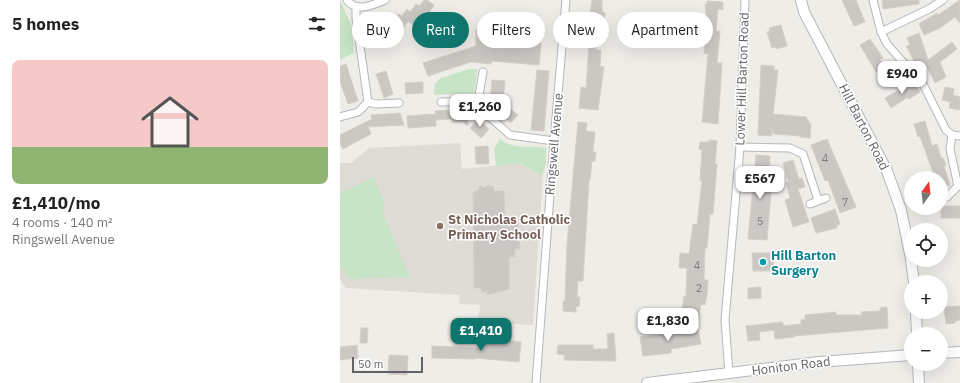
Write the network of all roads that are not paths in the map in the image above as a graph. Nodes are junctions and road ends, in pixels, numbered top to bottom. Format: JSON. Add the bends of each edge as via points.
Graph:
{"nodes":[{"id":1,"x":347,"y":0,"type":"edge"},
{"id":2,"x":385,"y":0,"type":"edge"},
{"id":3,"x":566,"y":0,"type":"edge"},
{"id":4,"x":745,"y":0,"type":"edge"},
{"id":5,"x":801,"y":0,"type":"edge"},
{"id":6,"x":873,"y":0,"type":"edge"},
{"id":7,"x":940,"y":1,"type":"edge"},
{"id":8,"x":358,"y":7,"type":"junction"},
{"id":9,"x":882,"y":32,"type":"junction"},
{"id":10,"x":483,"y":72,"type":"dead end"},
{"id":11,"x":478,"y":101,"type":"junction"},
{"id":12,"x":368,"y":102,"type":"junction"},
{"id":13,"x":441,"y":102,"type":"dead end"},
{"id":14,"x":399,"y":103,"type":"dead end"},
{"id":15,"x":340,"y":117,"type":"edge"},
{"id":16,"x":956,"y":135,"type":"edge"},
{"id":17,"x":554,"y":141,"type":"junction"},
{"id":18,"x":740,"y":147,"type":"junction"},
{"id":19,"x":959,"y":187,"type":"edge"},
{"id":20,"x":948,"y":196,"type":"edge"},
{"id":21,"x":826,"y":198,"type":"dead end"},
{"id":22,"x":818,"y":200,"type":"junction"},
{"id":23,"x":810,"y":204,"type":"dead end"},
{"id":24,"x":904,"y":225,"type":"edge"},
{"id":25,"x":960,"y":352,"type":"edge"},
{"id":26,"x":948,"y":353,"type":"edge"},
{"id":27,"x":904,"y":356,"type":"edge"},
{"id":28,"x":729,"y":374,"type":"junction"},
{"id":29,"x":536,"y":383,"type":"edge"},
{"id":30,"x":647,"y":383,"type":"edge"}],
"edges":[{"from":1,"to":8,"type":"street"},
{"from":2,"to":8,"type":"street"},
{"from":3,"to":17,"type":"street","name":"Ringswell Avenue"},
{"from":4,"to":18,"type":"street","name":"Lower Hill Barton Road"},
{"from":5,"to":24,"type":"main road","name":"Hill Barton Road","via":[[804,12],[887,171]]},
{"from":6,"to":9,"type":"street"},
{"from":7,"to":9,"type":"street"},
{"from":8,"to":12,"type":"street","via":[[356,18]]},
{"from":9,"to":16,"type":"street","via":[[887,44],[924,86],[943,125]]},
{"from":10,"to":11,"type":"street"},
{"from":11,"to":13,"type":"street"},
{"from":11,"to":17,"type":"street","via":[[484,112],[510,135]]},
{"from":12,"to":14,"type":"street"},
{"from":12,"to":15,"type":"street","via":[[358,112]]},
{"from":16,"to":19,"type":"street","via":[[950,149]]},
{"from":17,"to":29,"type":"street","name":"Ringswell Avenue"},
{"from":18,"to":22,"type":"street","via":[[790,148],[803,154]]},
{"from":18,"to":28,"type":"street","name":"Lower Hill Barton Road","via":[[725,320]]},
{"from":19,"to":20,"type":"street"},
{"from":21,"to":22,"type":"street"},
{"from":22,"to":23,"type":"street"},
{"from":25,"to":26,"type":"main road"},
{"from":27,"to":28,"type":"main road","name":"Honiton Road","via":[[819,362]]},
{"from":28,"to":30,"type":"main road","name":"Honiton Road"}]}
